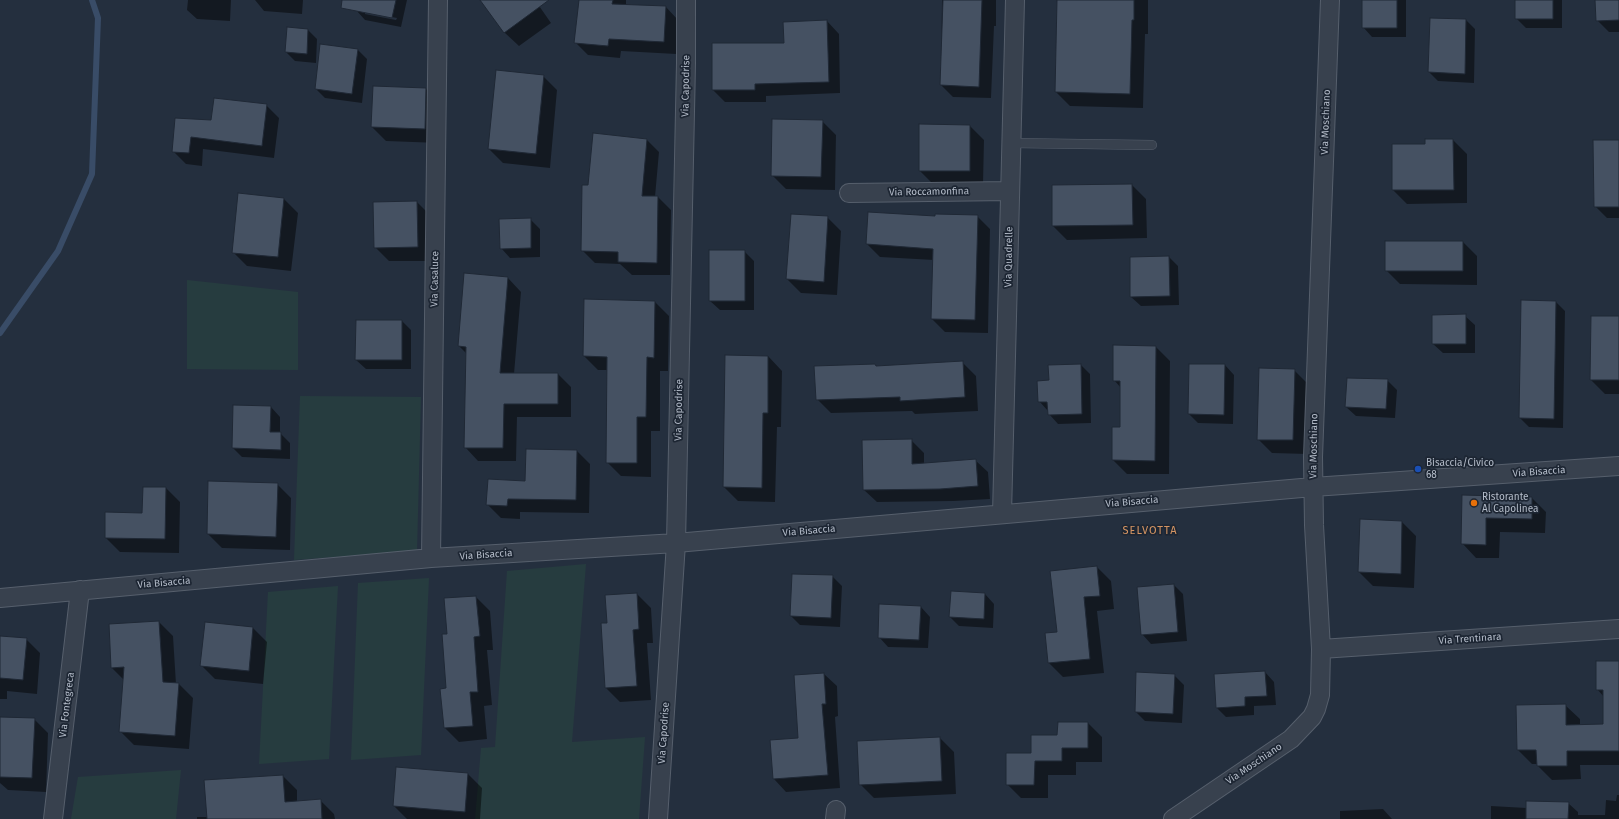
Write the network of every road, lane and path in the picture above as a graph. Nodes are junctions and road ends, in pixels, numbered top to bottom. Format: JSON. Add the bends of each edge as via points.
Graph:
{"nodes":[{"id":1,"x":438,"y":0,"type":"edge"},
{"id":2,"x":686,"y":0,"type":"edge"},
{"id":3,"x":1015,"y":0,"type":"edge"},
{"id":4,"x":1330,"y":0,"type":"edge"},
{"id":5,"x":1011,"y":143,"type":"junction"},
{"id":6,"x":1152,"y":145,"type":"dead end"},
{"id":7,"x":1010,"y":191,"type":"junction"},
{"id":8,"x":849,"y":193,"type":"dead end"},
{"id":9,"x":1619,"y":466,"type":"edge"},
{"id":10,"x":1313,"y":487,"type":"junction"},
{"id":11,"x":1002,"y":514,"type":"junction"},
{"id":12,"x":676,"y":542,"type":"junction"},
{"id":13,"x":431,"y":558,"type":"junction"},
{"id":14,"x":80,"y":590,"type":"junction"},
{"id":15,"x":0,"y":598,"type":"edge"},
{"id":16,"x":1619,"y":629,"type":"edge"},
{"id":17,"x":1321,"y":649,"type":"junction"},
{"id":18,"x":53,"y":819,"type":"edge"},
{"id":19,"x":658,"y":819,"type":"edge"},
{"id":20,"x":1173,"y":819,"type":"edge"}],
"edges":[{"from":1,"to":13,"type":"street","name":"Via Casaluce"},
{"from":2,"to":12,"type":"street","name":"Via Capodrise"},
{"from":3,"to":5,"type":"street","name":"Via Quadrelle"},
{"from":4,"to":10,"type":"street","name":"Via Moschiano"},
{"from":5,"to":6,"type":"lane"},
{"from":5,"to":7,"type":"street","name":"Via Quadrelle"},
{"from":7,"to":8,"type":"street","name":"Via Roccamonfina"},
{"from":7,"to":11,"type":"street","name":"Via Quadrelle"},
{"from":9,"to":10,"type":"street","name":"Via Bisaccia"},
{"from":10,"to":11,"type":"street","name":"Via Bisaccia"},
{"from":10,"to":17,"type":"street","name":"Via Moschiano"},
{"from":11,"to":12,"type":"street","name":"Via Bisaccia"},
{"from":12,"to":13,"type":"street","name":"Via Bisaccia"},
{"from":12,"to":19,"type":"street","name":"Via Capodrise"},
{"from":13,"to":14,"type":"street","name":"Via Bisaccia"},
{"from":14,"to":15,"type":"street","name":"Via Bisaccia"},
{"from":14,"to":18,"type":"street","name":"Via Fontegreca"},
{"from":16,"to":17,"type":"street","name":"Via Trentinara"},
{"from":17,"to":20,"type":"street","name":"Via Moschiano","via":[[1318,701],[1312,717],[1303,728],[1285,744]]}]}
